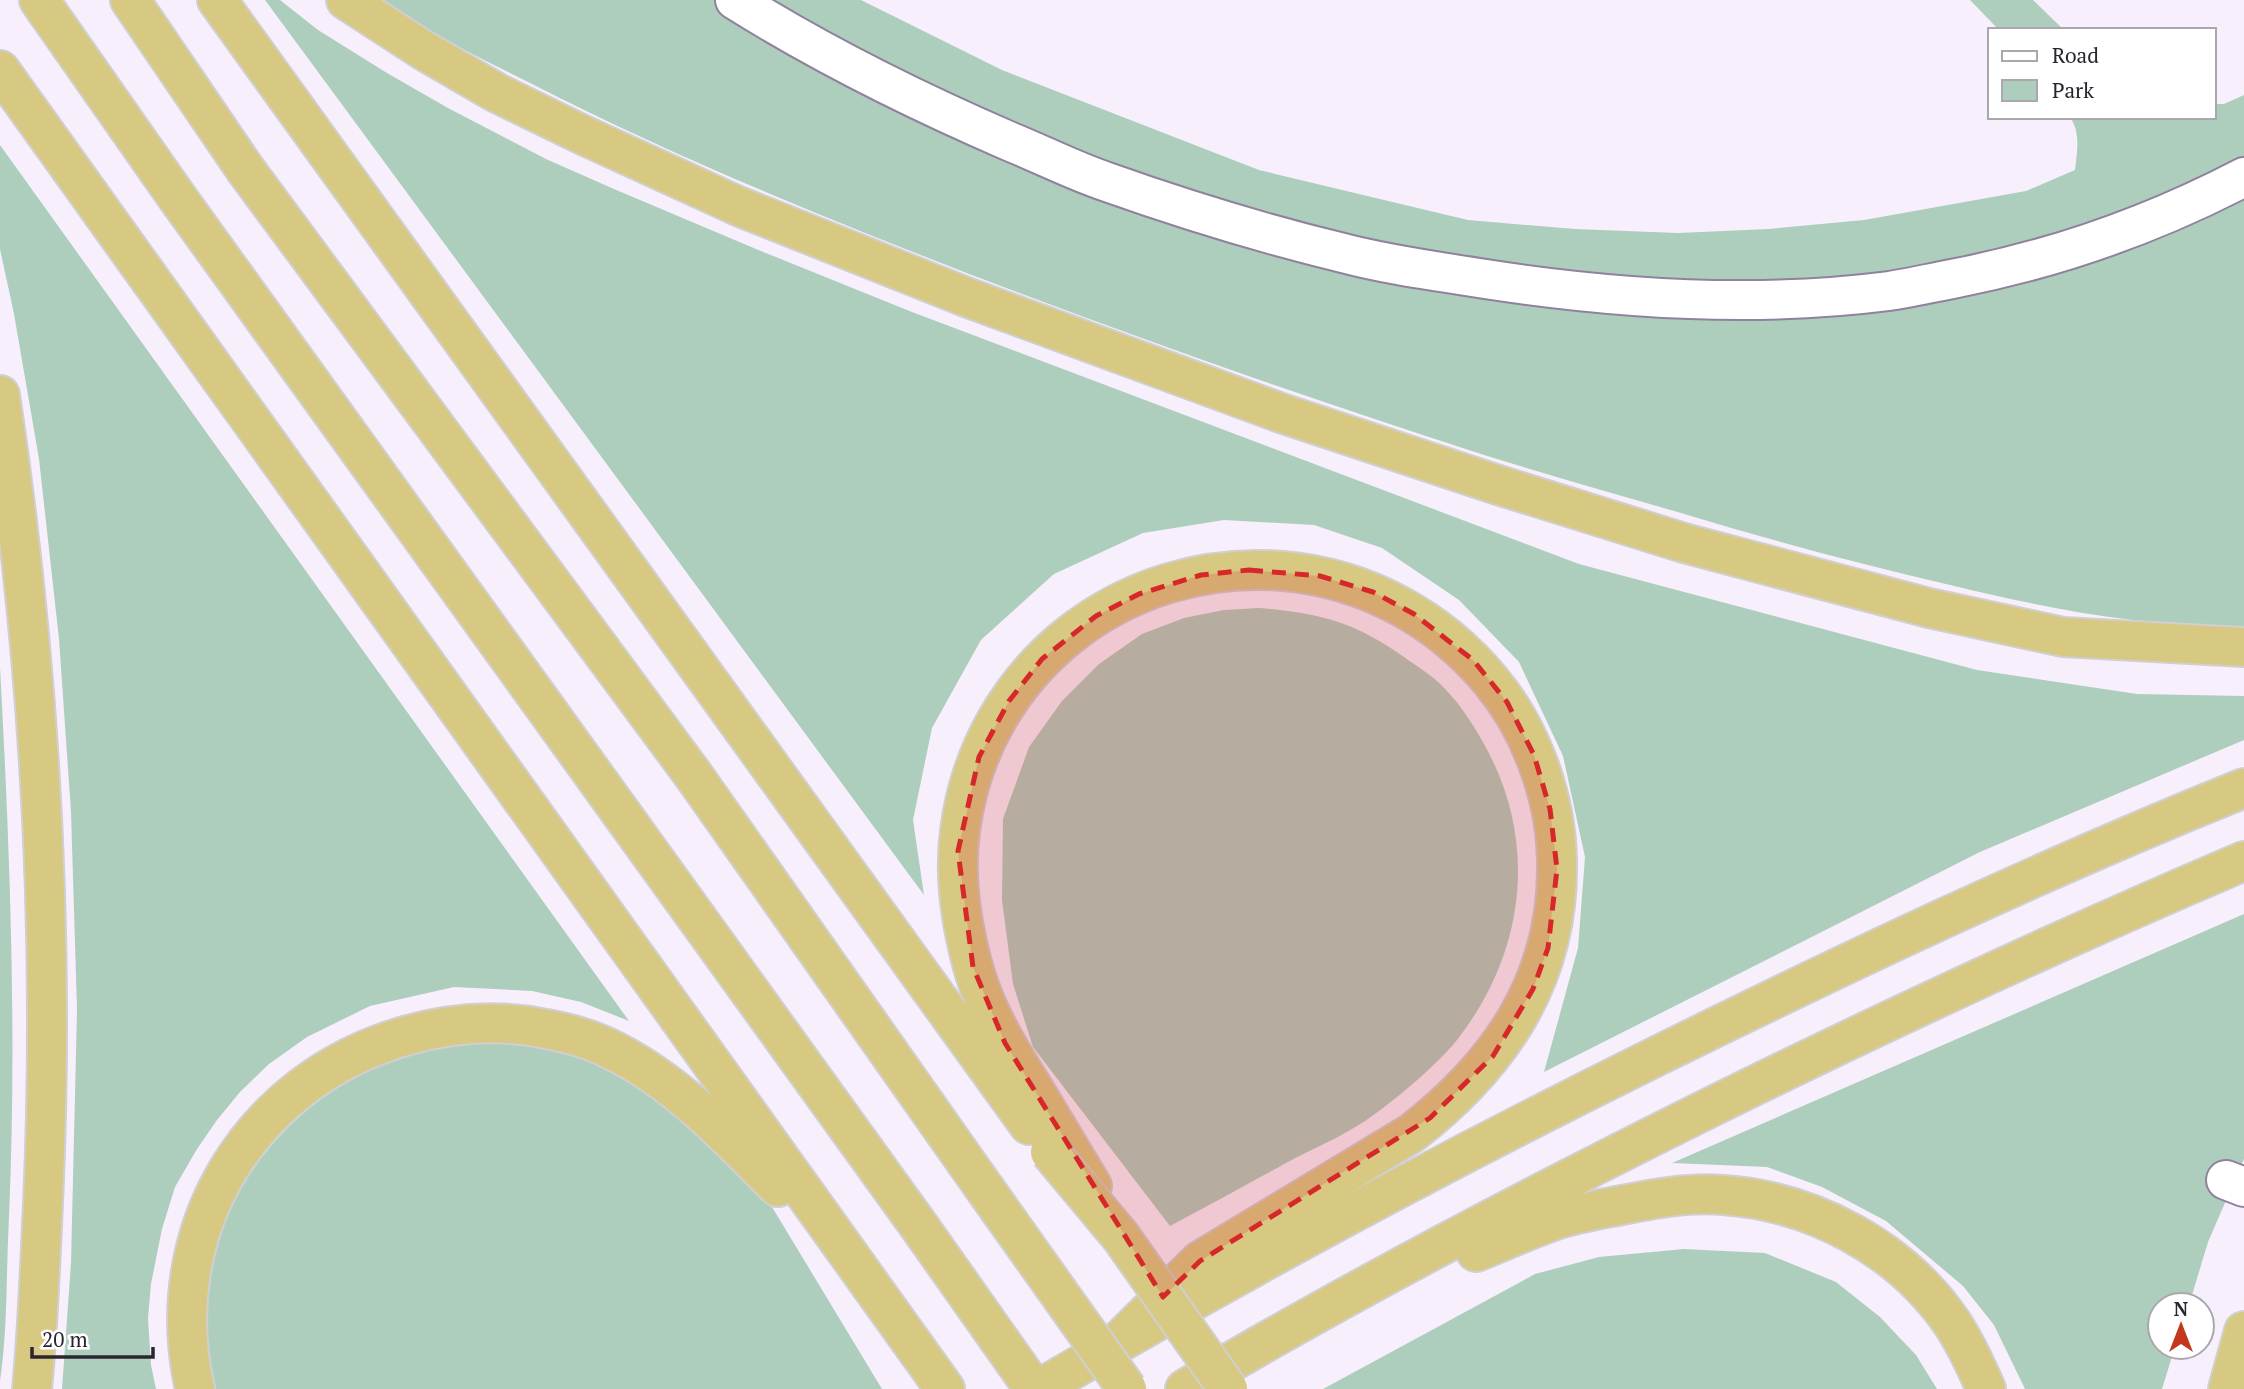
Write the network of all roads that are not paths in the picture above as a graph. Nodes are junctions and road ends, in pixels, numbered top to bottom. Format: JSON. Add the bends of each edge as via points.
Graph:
{"nodes":[{"id":1,"x":39,"y":0,"type":"edge"},
{"id":2,"x":130,"y":0,"type":"edge"},
{"id":3,"x":217,"y":0,"type":"edge"},
{"id":4,"x":346,"y":0,"type":"edge"},
{"id":5,"x":735,"y":0,"type":"edge"},
{"id":6,"x":0,"y":70,"type":"edge"},
{"id":7,"x":2244,"y":177,"type":"edge"},
{"id":8,"x":0,"y":395,"type":"edge"},
{"id":9,"x":2244,"y":647,"type":"edge"},
{"id":10,"x":2244,"y":788,"type":"edge"},
{"id":11,"x":2244,"y":861,"type":"edge"},
{"id":12,"x":1058,"y":1147,"type":"junction"},
{"id":13,"x":854,"y":1262,"type":"junction"},
{"id":14,"x":2244,"y":1331,"type":"edge"},
{"id":15,"x":1274,"y":1336,"type":"junction"},
{"id":16,"x":1117,"y":1343,"type":"junction"},
{"id":17,"x":32,"y":1389,"type":"edge"},
{"id":18,"x":195,"y":1389,"type":"edge"},
{"id":19,"x":945,"y":1389,"type":"edge"},
{"id":20,"x":1034,"y":1389,"type":"edge"},
{"id":21,"x":1040,"y":1389,"type":"edge"},
{"id":22,"x":1127,"y":1389,"type":"edge"},
{"id":23,"x":1185,"y":1389,"type":"edge"},
{"id":24,"x":1228,"y":1389,"type":"edge"},
{"id":25,"x":1986,"y":1389,"type":"edge"},
{"id":26,"x":2228,"y":1389,"type":"edge"}],
"edges":[{"from":1,"to":20,"type":"highway"},
{"from":2,"to":22,"type":"highway","bridge":true,"via":[[245,169],[694,776]]},
{"from":3,"to":12,"type":"highway","via":[[1013,1105]]},
{"from":4,"to":9,"type":"highway","via":[[498,93],[738,206],[966,297],[1281,413],[1684,543],[1929,608],[2063,637]]},
{"from":5,"to":7,"type":"street","via":[[786,32],[940,111],[1104,181],[1346,254],[1549,289],[1742,301],[1893,291],[1990,272],[2112,237]]},
{"from":6,"to":13,"type":"highway"},
{"from":8,"to":17,"type":"highway","via":[[22,556],[45,879],[46,1149]]},
{"from":10,"to":16,"type":"highway","via":[[1861,956],[1724,1023],[1437,1168]]},
{"from":11,"to":15,"type":"highway","via":[[1862,1033],[1565,1180]]},
{"from":12,"to":16,"type":"highway","via":[[989,1013],[973,967],[961,903],[958,851],[966,797],[987,738],[1009,701],[1042,659],[1086,622],[1139,593],[1190,577],[1249,570],[1320,576],[1373,592],[1415,614],[1456,644],[1496,687],[1526,738],[1546,790],[1557,850],[1556,895],[1548,948],[1533,989],[1493,1056],[1430,1118],[1200,1261]]},
{"from":12,"to":24,"type":"highway","bridge":true},
{"from":13,"to":18,"type":"highway","via":[[692,1104],[615,1051],[546,1029],[500,1023],[423,1031],[386,1041],[313,1077],[254,1131],[236,1157],[204,1223],[192,1262],[186,1334]]},
{"from":13,"to":19,"type":"highway"},
{"from":14,"to":26,"type":"highway"},
{"from":15,"to":23,"type":"highway"},
{"from":15,"to":25,"type":"highway","via":[[1552,1221],[1652,1199],[1721,1195],[1759,1199],[1832,1222],[1897,1263],[1951,1321]]},
{"from":16,"to":21,"type":"highway"}]}
